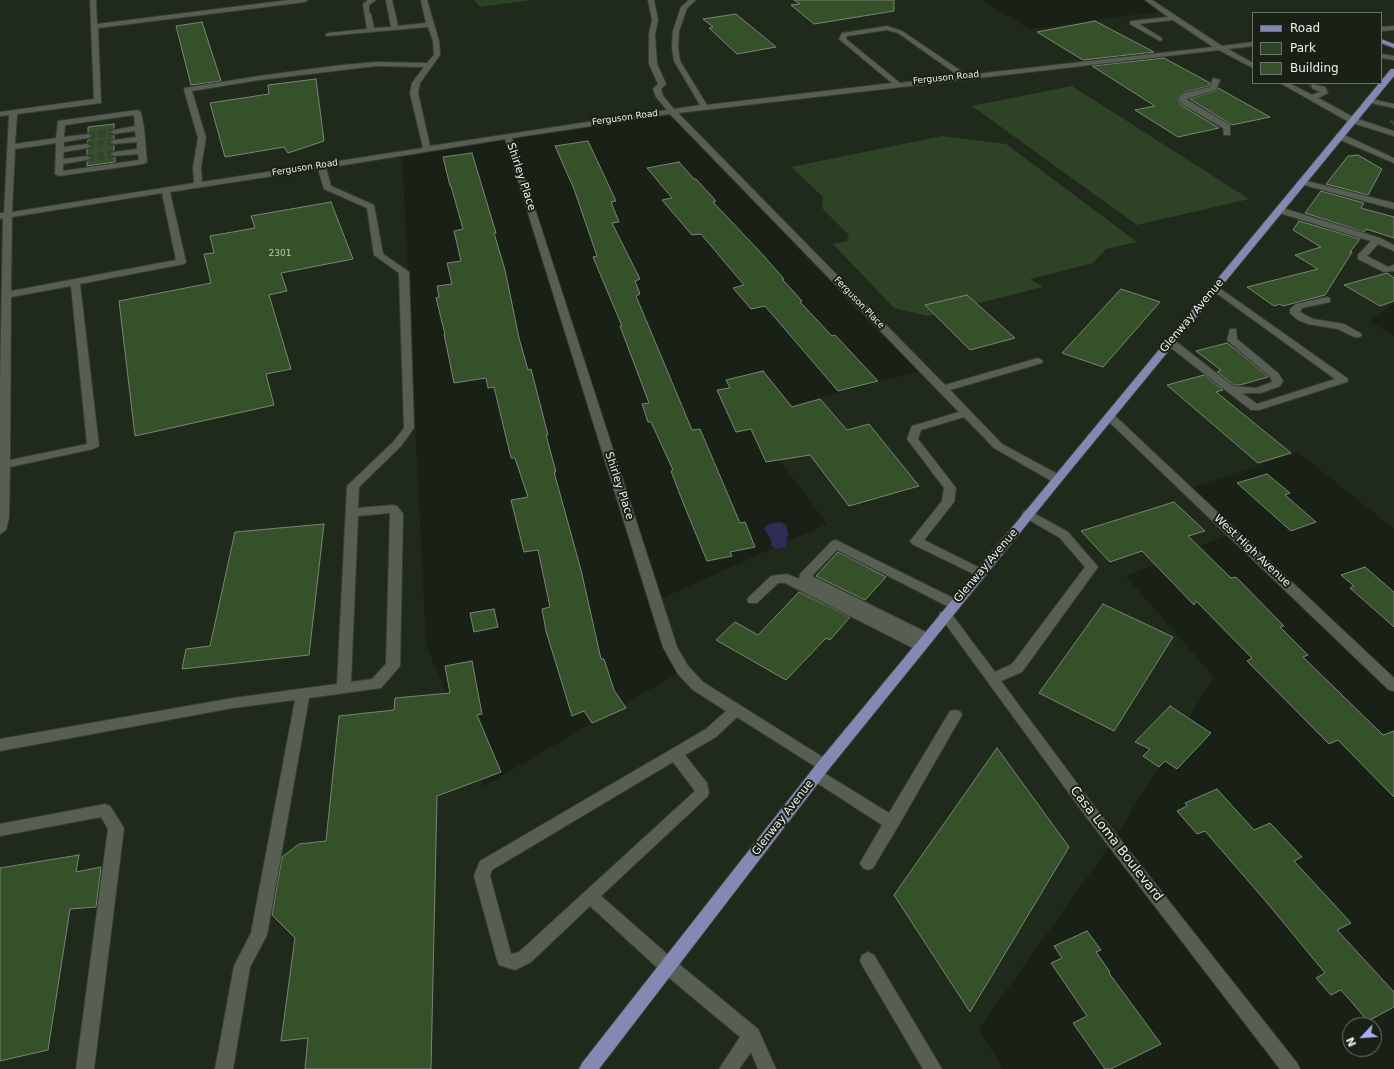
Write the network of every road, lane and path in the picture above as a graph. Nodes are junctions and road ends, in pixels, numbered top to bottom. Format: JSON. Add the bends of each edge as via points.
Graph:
{"nodes":[{"id":1,"x":93,"y":0,"type":"edge"},
{"id":2,"x":305,"y":0,"type":"edge"},
{"id":3,"x":372,"y":0,"type":"edge"},
{"id":4,"x":389,"y":0,"type":"edge"},
{"id":5,"x":424,"y":0,"type":"edge"},
{"id":6,"x":651,"y":0,"type":"edge"},
{"id":7,"x":693,"y":0,"type":"edge"},
{"id":8,"x":1148,"y":0,"type":"edge"},
{"id":9,"x":1175,"y":18,"type":"junction"},
{"id":10,"x":430,"y":25,"type":"junction"},
{"id":11,"x":94,"y":26,"type":"junction"},
{"id":12,"x":1394,"y":28,"type":"edge"},
{"id":13,"x":395,"y":29,"type":"junction"},
{"id":14,"x":1382,"y":29,"type":"edge"},
{"id":15,"x":371,"y":31,"type":"junction"},
{"id":16,"x":328,"y":35,"type":"dead end"},
{"id":17,"x":1160,"y":39,"type":"dead end"},
{"id":18,"x":1382,"y":41,"type":"edge"},
{"id":19,"x":1252,"y":44,"type":"edge"},
{"id":20,"x":1244,"y":45,"type":"junction"},
{"id":21,"x":1394,"y":46,"type":"edge"},
{"id":22,"x":1219,"y":48,"type":"junction"},
{"id":23,"x":1252,"y":50,"type":"edge"},
{"id":24,"x":1382,"y":56,"type":"edge"},
{"id":25,"x":1394,"y":58,"type":"edge"},
{"id":26,"x":428,"y":65,"type":"junction"},
{"id":27,"x":1252,"y":65,"type":"edge"},
{"id":28,"x":1393,"y":73,"type":"edge"},
{"id":29,"x":964,"y":76,"type":"junction"},
{"id":30,"x":1216,"y":80,"type":"dead end"},
{"id":31,"x":897,"y":84,"type":"junction"},
{"id":32,"x":1286,"y":84,"type":"edge"},
{"id":33,"x":1315,"y":86,"type":"dead end"},
{"id":34,"x":1312,"y":98,"type":"junction"},
{"id":35,"x":1369,"y":100,"type":"junction"},
{"id":36,"x":98,"y":101,"type":"junction"},
{"id":37,"x":1394,"y":106,"type":"edge"},
{"id":38,"x":705,"y":107,"type":"junction"},
{"id":39,"x":672,"y":111,"type":"junction"},
{"id":40,"x":13,"y":113,"type":"junction"},
{"id":41,"x":0,"y":114,"type":"edge"},
{"id":42,"x":100,"y":117,"type":"junction"},
{"id":43,"x":1352,"y":120,"type":"junction"},
{"id":44,"x":1392,"y":124,"type":"dead end"},
{"id":45,"x":140,"y":128,"type":"junction"},
{"id":46,"x":1386,"y":131,"type":"junction"},
{"id":47,"x":114,"y":132,"type":"tunnel mouth"},
{"id":48,"x":1227,"y":133,"type":"dead end"},
{"id":49,"x":1394,"y":134,"type":"edge"},
{"id":50,"x":88,"y":136,"type":"tunnel mouth"},
{"id":51,"x":1339,"y":136,"type":"junction"},
{"id":52,"x":508,"y":137,"type":"junction"},
{"id":53,"x":141,"y":139,"type":"junction"},
{"id":54,"x":60,"y":140,"type":"junction"},
{"id":55,"x":114,"y":142,"type":"tunnel mouth"},
{"id":56,"x":87,"y":146,"type":"tunnel mouth"},
{"id":57,"x":12,"y":147,"type":"junction"},
{"id":58,"x":427,"y":149,"type":"junction"},
{"id":59,"x":59,"y":150,"type":"junction"},
{"id":60,"x":142,"y":151,"type":"junction"},
{"id":61,"x":114,"y":154,"type":"tunnel mouth"},
{"id":62,"x":87,"y":158,"type":"tunnel mouth"},
{"id":63,"x":1394,"y":161,"type":"edge"},
{"id":64,"x":59,"y":162,"type":"junction"},
{"id":65,"x":321,"y":166,"type":"junction"},
{"id":66,"x":1303,"y":182,"type":"junction"},
{"id":67,"x":198,"y":185,"type":"junction"},
{"id":68,"x":165,"y":190,"type":"junction"},
{"id":69,"x":1394,"y":206,"type":"edge"},
{"id":70,"x":1280,"y":210,"type":"junction"},
{"id":71,"x":4,"y":216,"type":"edge"},
{"id":72,"x":1377,"y":240,"type":"junction"},
{"id":73,"x":1394,"y":248,"type":"edge"},
{"id":74,"x":1394,"y":268,"type":"edge"},
{"id":75,"x":75,"y":282,"type":"junction"},
{"id":76,"x":1215,"y":288,"type":"junction"},
{"id":77,"x":6,"y":295,"type":"junction"},
{"id":78,"x":1327,"y":300,"type":"dead end"},
{"id":79,"x":1233,"y":332,"type":"dead end"},
{"id":80,"x":1357,"y":335,"type":"dead end"},
{"id":81,"x":1170,"y":342,"type":"junction"},
{"id":82,"x":1038,"y":361,"type":"dead end"},
{"id":83,"x":1230,"y":388,"type":"junction"},
{"id":84,"x":943,"y":389,"type":"junction"},
{"id":85,"x":966,"y":413,"type":"junction"},
{"id":86,"x":1109,"y":416,"type":"junction"},
{"id":87,"x":4,"y":465,"type":"junction"},
{"id":88,"x":1057,"y":479,"type":"junction"},
{"id":89,"x":352,"y":513,"type":"junction"},
{"id":90,"x":1028,"y":514,"type":"junction"},
{"id":91,"x":0,"y":530,"type":"edge"},
{"id":92,"x":980,"y":573,"type":"junction"},
{"id":93,"x":753,"y":600,"type":"dead end"},
{"id":94,"x":950,"y":610,"type":"junction"},
{"id":95,"x":924,"y":642,"type":"junction"},
{"id":96,"x":992,"y":678,"type":"junction"},
{"id":97,"x":1394,"y":686,"type":"edge"},
{"id":98,"x":344,"y":689,"type":"junction"},
{"id":99,"x":303,"y":694,"type":"junction"},
{"id":100,"x":736,"y":710,"type":"junction"},
{"id":101,"x":955,"y":715,"type":"dead end"},
{"id":102,"x":0,"y":745,"type":"edge"},
{"id":103,"x":675,"y":754,"type":"junction"},
{"id":104,"x":820,"y":770,"type":"junction"},
{"id":105,"x":892,"y":823,"type":"junction"},
{"id":106,"x":0,"y":830,"type":"edge"},
{"id":107,"x":868,"y":863,"type":"dead end"},
{"id":108,"x":590,"y":896,"type":"junction"},
{"id":109,"x":868,"y":960,"type":"dead end"},
{"id":110,"x":668,"y":966,"type":"junction"},
{"id":111,"x":752,"y":1035,"type":"junction"},
{"id":112,"x":85,"y":1069,"type":"edge"},
{"id":113,"x":224,"y":1069,"type":"edge"},
{"id":114,"x":588,"y":1069,"type":"edge"},
{"id":115,"x":728,"y":1069,"type":"edge"},
{"id":116,"x":767,"y":1069,"type":"edge"},
{"id":117,"x":933,"y":1069,"type":"edge"},
{"id":118,"x":1291,"y":1069,"type":"edge"}],
"edges":[{"from":1,"to":11,"type":"street"},
{"from":2,"to":11,"type":"street"},
{"from":3,"to":15,"type":"street","via":[[366,4]]},
{"from":4,"to":13,"type":"street"},
{"from":5,"to":10,"type":"street"},
{"from":6,"to":39,"type":"street","name":"Ferguson Place","via":[[655,20],[652,34],[652,64],[662,84],[657,89]]},
{"from":7,"to":38,"type":"street","via":[[682,4],[675,47],[678,61]]},
{"from":8,"to":9,"type":"street"},
{"from":9,"to":17,"type":"street","via":[[1132,23]]},
{"from":9,"to":22,"type":"street"},
{"from":10,"to":13,"type":"street"},
{"from":10,"to":26,"type":"street","via":[[436,41],[437,55]]},
{"from":11,"to":36,"type":"street"},
{"from":12,"to":14,"type":"street"},
{"from":13,"to":15,"type":"street"},
{"from":15,"to":16,"type":"street"},
{"from":18,"to":21,"type":"main road"},
{"from":19,"to":20,"type":"street","name":"Ferguson Road"},
{"from":20,"to":22,"type":"street","name":"Ferguson Road"},
{"from":20,"to":23,"type":"street"},
{"from":22,"to":27,"type":"street"},
{"from":22,"to":29,"type":"street","name":"Ferguson Road"},
{"from":24,"to":25,"type":"street"},
{"from":26,"to":58,"type":"street","via":[[416,83],[414,93]]},
{"from":26,"to":67,"type":"street","via":[[376,64],[342,67],[188,90],[202,138],[197,167]]},
{"from":28,"to":35,"type":"main road","name":"Glenway Avenue"},
{"from":29,"to":31,"type":"street","name":"Ferguson Road"},
{"from":29,"to":31,"type":"street","via":[[900,32],[887,28],[844,34],[842,39],[846,43]]},
{"from":30,"to":48,"type":"street","via":[[1213,88],[1182,98],[1186,103],[1227,127]]},
{"from":31,"to":38,"type":"street","name":"Ferguson Road"},
{"from":32,"to":34,"type":"street"},
{"from":33,"to":34,"type":"street","via":[[1324,93]]},
{"from":34,"to":43,"type":"street"},
{"from":35,"to":37,"type":"street"},
{"from":35,"to":43,"type":"main road","name":"Glenway Avenue"},
{"from":36,"to":40,"type":"street"},
{"from":36,"to":42,"type":"street"},
{"from":38,"to":39,"type":"street","name":"Ferguson Road"},
{"from":39,"to":52,"type":"street","name":"Ferguson Road"},
{"from":39,"to":84,"type":"street","name":"Ferguson Place"},
{"from":40,"to":41,"type":"street"},
{"from":40,"to":57,"type":"street"},
{"from":42,"to":45,"type":"street","via":[[137,112]]},
{"from":42,"to":54,"type":"street","via":[[61,123]]},
{"from":43,"to":46,"type":"street"},
{"from":43,"to":51,"type":"main road","name":"Glenway Avenue"},
{"from":44,"to":46,"type":"street"},
{"from":45,"to":47,"type":"street"},
{"from":45,"to":53,"type":"street"},
{"from":46,"to":49,"type":"street"},
{"from":50,"to":54,"type":"street"},
{"from":51,"to":63,"type":"street"},
{"from":51,"to":66,"type":"main road","name":"Glenway Avenue"},
{"from":52,"to":58,"type":"street","name":"Ferguson Road"},
{"from":52,"to":100,"type":"street","name":"Shirley Place","via":[[670,647],[683,670],[698,686]]},
{"from":53,"to":55,"type":"street"},
{"from":53,"to":60,"type":"street"},
{"from":54,"to":57,"type":"street"},
{"from":54,"to":59,"type":"street"},
{"from":56,"to":59,"type":"street"},
{"from":57,"to":71,"type":"street"},
{"from":58,"to":65,"type":"street","name":"Ferguson Road"},
{"from":59,"to":64,"type":"street"},
{"from":60,"to":61,"type":"street"},
{"from":60,"to":64,"type":"street","via":[[143,162],[59,174]]},
{"from":62,"to":64,"type":"street"},
{"from":65,"to":67,"type":"street","name":"Ferguson Road"},
{"from":65,"to":89,"type":"street","via":[[327,186],[370,207],[379,255],[404,272],[409,428],[397,444],[353,486]]},
{"from":66,"to":69,"type":"street"},
{"from":66,"to":70,"type":"main road","name":"Glenway Avenue"},
{"from":67,"to":68,"type":"street","name":"Ferguson Road"},
{"from":68,"to":71,"type":"street","name":"Ferguson Road"},
{"from":68,"to":75,"type":"street","via":[[181,262]]},
{"from":70,"to":72,"type":"street"},
{"from":70,"to":76,"type":"main road","name":"Glenway Avenue"},
{"from":71,"to":77,"type":"street"},
{"from":72,"to":73,"type":"street"},
{"from":72,"to":74,"type":"street","via":[[1361,257],[1387,270]]},
{"from":75,"to":77,"type":"street"},
{"from":75,"to":87,"type":"street","via":[[93,446]]},
{"from":76,"to":81,"type":"main road","name":"Glenway Avenue"},
{"from":76,"to":83,"type":"street","via":[[1343,380],[1255,408]]},
{"from":77,"to":87,"type":"street"},
{"from":78,"to":80,"type":"street","via":[[1299,306],[1294,313],[1312,322],[1340,326]]},
{"from":79,"to":83,"type":"street","via":[[1232,340],[1278,381],[1257,391]]},
{"from":81,"to":83,"type":"street"},
{"from":81,"to":86,"type":"main road","name":"Glenway Avenue"},
{"from":82,"to":84,"type":"street"},
{"from":84,"to":85,"type":"street","name":"Ferguson Place"},
{"from":85,"to":88,"type":"street","name":"Ferguson Place","via":[[998,446]]},
{"from":85,"to":92,"type":"street","via":[[916,428],[912,439],[950,488],[948,502],[916,541]]},
{"from":86,"to":88,"type":"main road","name":"Glenway Avenue"},
{"from":86,"to":97,"type":"street","name":"West High Avenue"},
{"from":87,"to":91,"type":"street","via":[[3,518]]},
{"from":88,"to":90,"type":"main road","name":"Glenway Avenue"},
{"from":89,"to":98,"type":"street"},
{"from":89,"to":98,"type":"street","via":[[393,509],[397,514],[393,666],[376,684]]},
{"from":90,"to":92,"type":"main road","name":"Glenway Avenue"},
{"from":90,"to":96,"type":"street","via":[[1064,535],[1092,567],[1017,668]]},
{"from":92,"to":94,"type":"main road","name":"Glenway Avenue"},
{"from":93,"to":95,"type":"street","via":[[775,579],[787,578]]},
{"from":94,"to":95,"type":"main road","name":"Glenway Avenue"},
{"from":94,"to":95,"type":"street","via":[[836,544],[804,577]]},
{"from":94,"to":96,"type":"street","name":"Casa Loma Boulevard"},
{"from":95,"to":104,"type":"main road","name":"Glenway Avenue"},
{"from":96,"to":118,"type":"street","name":"Casa Loma Boulevard","via":[[1092,814]]},
{"from":98,"to":99,"type":"street"},
{"from":99,"to":102,"type":"street","via":[[233,703]]},
{"from":99,"to":113,"type":"street","via":[[259,935],[242,966]]},
{"from":100,"to":103,"type":"street","via":[[711,734]]},
{"from":100,"to":104,"type":"street","name":"Shirley Place"},
{"from":101,"to":105,"type":"street"},
{"from":103,"to":108,"type":"street","via":[[702,787],[702,793]]},
{"from":103,"to":108,"type":"street","via":[[485,866],[482,876],[505,960],[515,962],[526,957]]},
{"from":104,"to":105,"type":"street","name":"Shirley Place"},
{"from":104,"to":110,"type":"main road","name":"Glenway Avenue"},
{"from":105,"to":107,"type":"street"},
{"from":106,"to":112,"type":"street","via":[[105,810],[116,828]]},
{"from":108,"to":110,"type":"street"},
{"from":109,"to":117,"type":"street"},
{"from":110,"to":111,"type":"street"},
{"from":110,"to":114,"type":"main road","name":"Glenway Avenue"},
{"from":111,"to":115,"type":"street"},
{"from":111,"to":116,"type":"street"}]}
